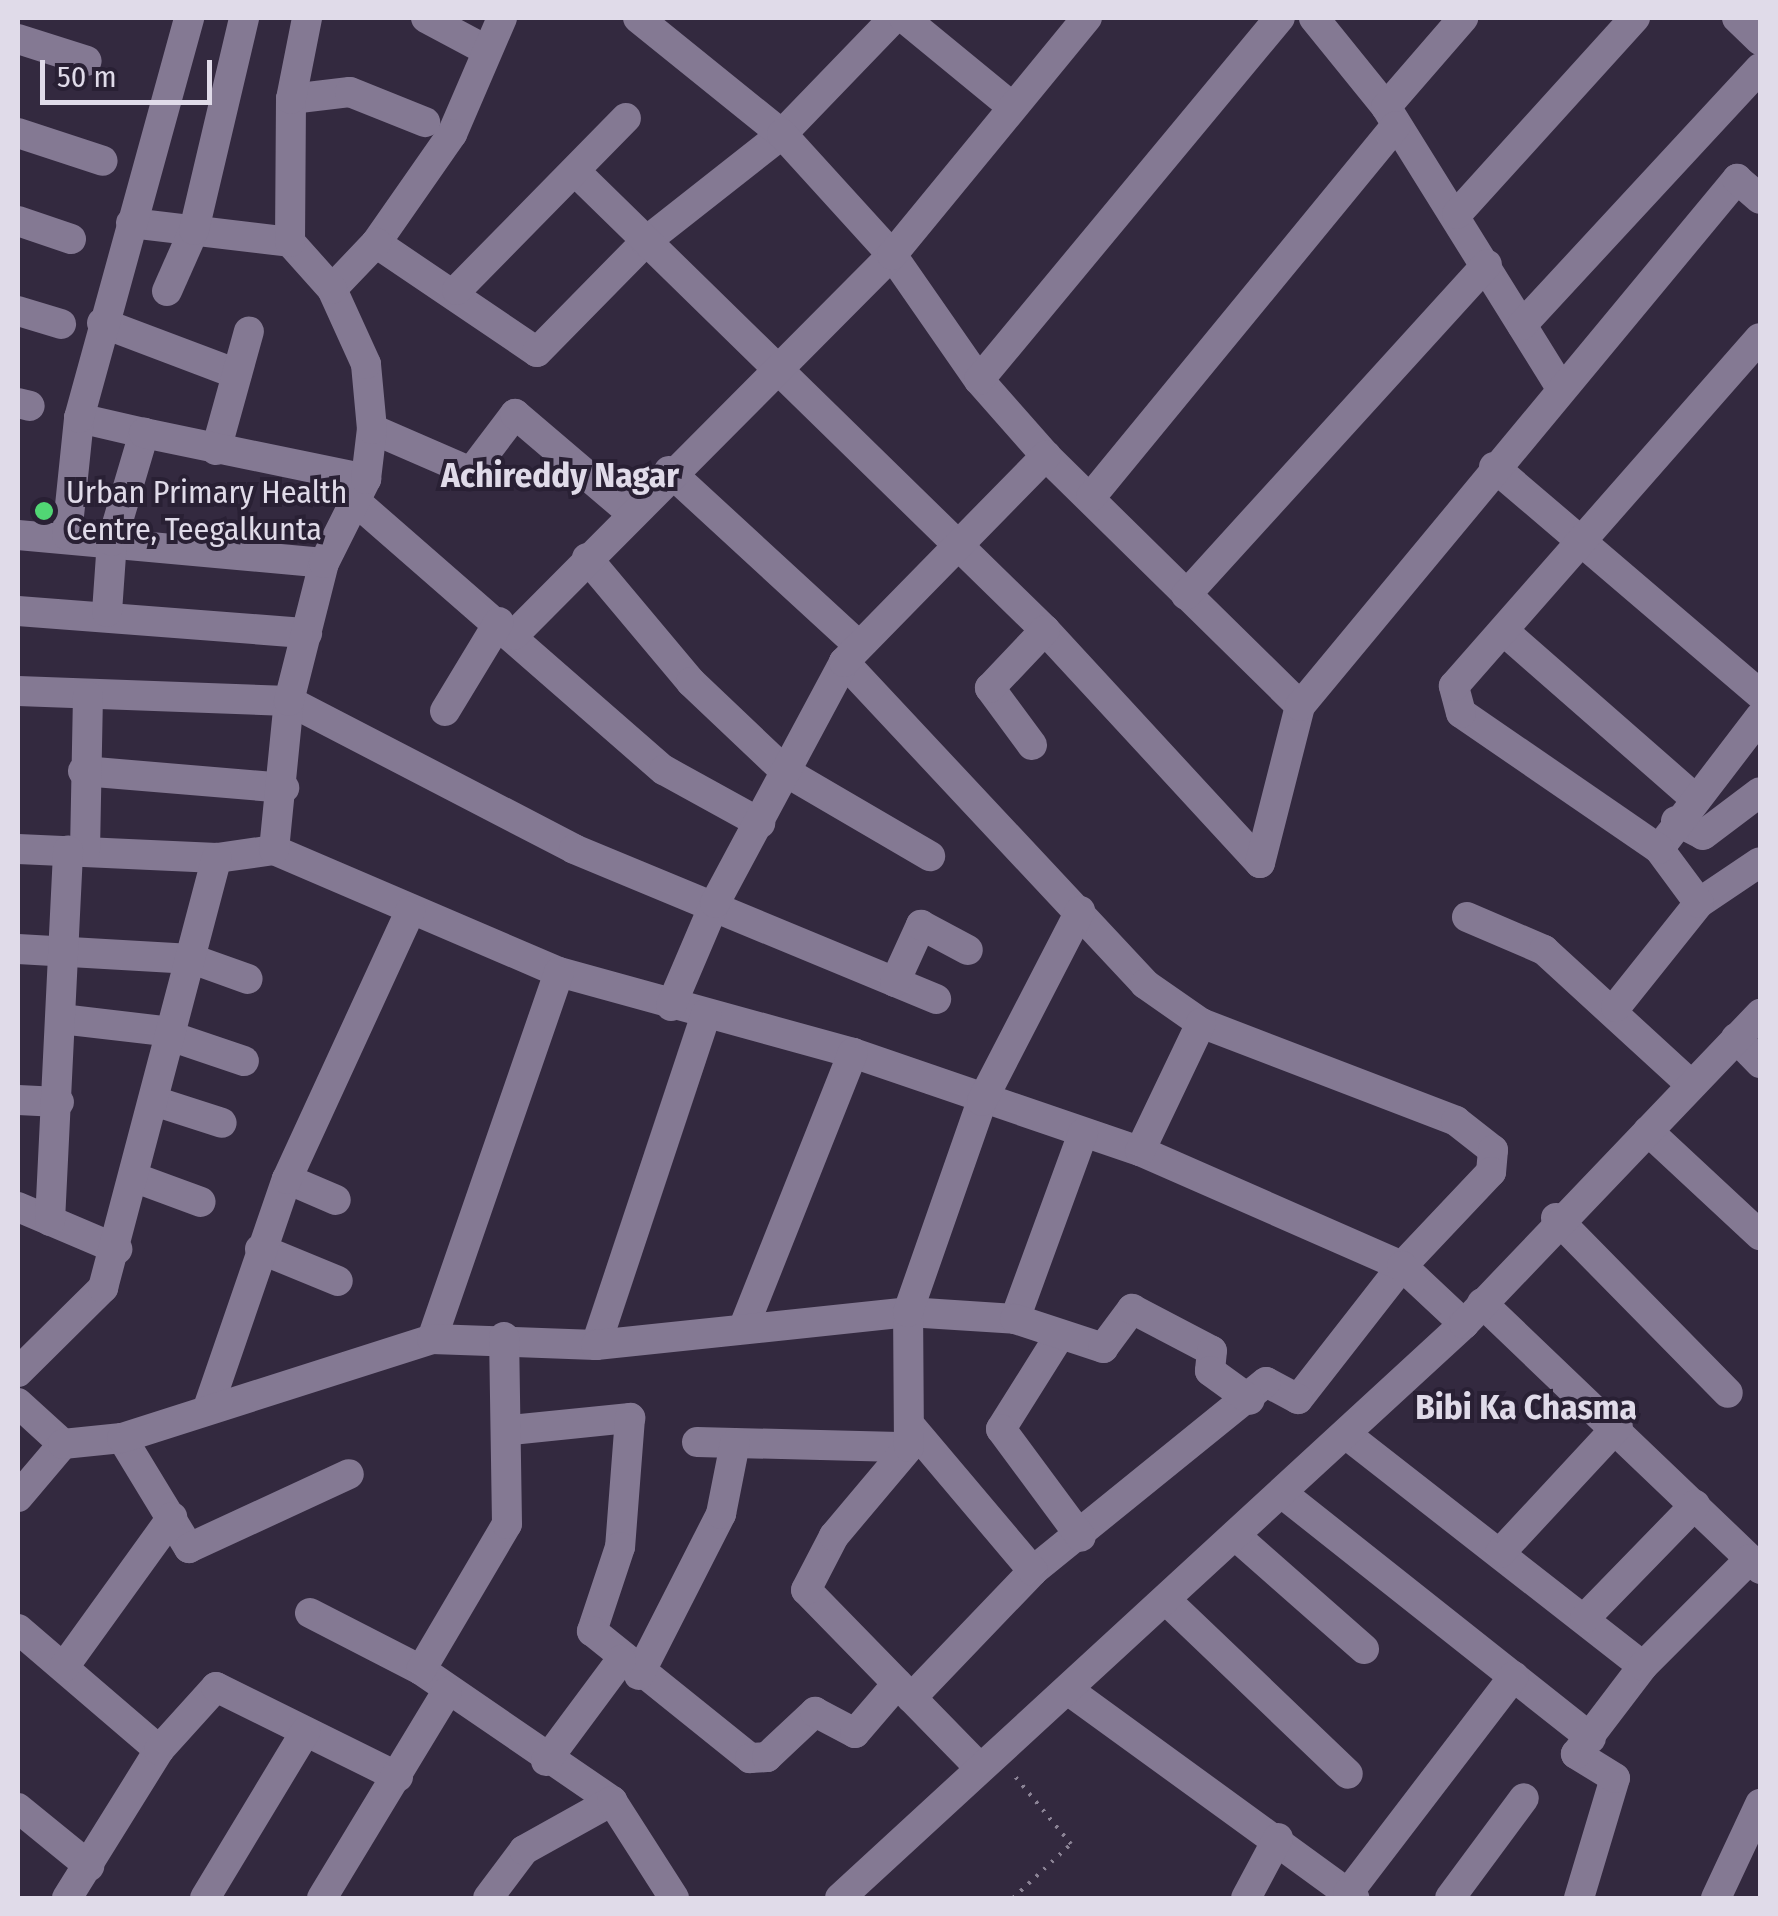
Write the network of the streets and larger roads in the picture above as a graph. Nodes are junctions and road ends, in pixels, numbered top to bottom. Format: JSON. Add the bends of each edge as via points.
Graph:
{"nodes":[{"id":1,"x":189,"y":18,"type":"edge"},
{"id":2,"x":244,"y":18,"type":"edge"},
{"id":3,"x":426,"y":18,"type":"edge"},
{"id":4,"x":502,"y":18,"type":"edge"},
{"id":5,"x":638,"y":18,"type":"edge"},
{"id":6,"x":894,"y":18,"type":"edge"},
{"id":7,"x":904,"y":18,"type":"edge"},
{"id":8,"x":1087,"y":18,"type":"edge"},
{"id":9,"x":1280,"y":18,"type":"edge"},
{"id":10,"x":1463,"y":18,"type":"edge"},
{"id":11,"x":1635,"y":18,"type":"edge"},
{"id":12,"x":1737,"y":18,"type":"edge"},
{"id":13,"x":299,"y":19,"type":"edge"},
{"id":14,"x":1318,"y":19,"type":"edge"},
{"id":15,"x":18,"y":39,"type":"edge"},
{"id":16,"x":1760,"y":40,"type":"edge"},
{"id":17,"x":486,"y":50,"type":"junction"},
{"id":18,"x":87,"y":60,"type":"dead end"},
{"id":19,"x":1760,"y":68,"type":"edge"},
{"id":20,"x":291,"y":99,"type":"junction"},
{"id":21,"x":1010,"y":105,"type":"junction"},
{"id":22,"x":1391,"y":116,"type":"junction"},
{"id":23,"x":626,"y":118,"type":"dead end"},
{"id":24,"x":425,"y":122,"type":"dead end"},
{"id":25,"x":18,"y":133,"type":"edge"},
{"id":26,"x":782,"y":134,"type":"junction"},
{"id":27,"x":103,"y":161,"type":"dead end"},
{"id":28,"x":579,"y":175,"type":"junction"},
{"id":29,"x":1760,"y":200,"type":"edge"},
{"id":30,"x":1457,"y":214,"type":"junction"},
{"id":31,"x":18,"y":221,"type":"edge"},
{"id":32,"x":131,"y":223,"type":"junction"},
{"id":33,"x":194,"y":230,"type":"junction"},
{"id":34,"x":71,"y":239,"type":"dead end"},
{"id":35,"x":290,"y":242,"type":"junction"},
{"id":36,"x":645,"y":242,"type":"junction"},
{"id":37,"x":376,"y":243,"type":"junction"},
{"id":38,"x":892,"y":255,"type":"junction"},
{"id":39,"x":1487,"y":264,"type":"junction"},
{"id":40,"x":332,"y":289,"type":"junction"},
{"id":41,"x":457,"y":290,"type":"junction"},
{"id":42,"x":168,"y":291,"type":"dead end"},
{"id":43,"x":18,"y":311,"type":"edge"},
{"id":44,"x":102,"y":323,"type":"junction"},
{"id":45,"x":61,"y":324,"type":"dead end"},
{"id":46,"x":1522,"y":326,"type":"junction"},
{"id":47,"x":249,"y":331,"type":"dead end"},
{"id":48,"x":1760,"y":338,"type":"edge"},
{"id":49,"x":783,"y":368,"type":"junction"},
{"id":50,"x":237,"y":374,"type":"junction"},
{"id":51,"x":979,"y":380,"type":"junction"},
{"id":52,"x":1560,"y":386,"type":"junction"},
{"id":53,"x":80,"y":418,"type":"junction"},
{"id":54,"x":372,"y":429,"type":"junction"},
{"id":55,"x":144,"y":433,"type":"junction"},
{"id":56,"x":216,"y":450,"type":"junction"},
{"id":57,"x":1046,"y":456,"type":"junction"},
{"id":58,"x":1494,"y":467,"type":"junction"},
{"id":59,"x":669,"y":471,"type":"junction"},
{"id":60,"x":360,"y":489,"type":"junction"},
{"id":61,"x":1092,"y":497,"type":"junction"},
{"id":62,"x":630,"y":512,"type":"junction"},
{"id":63,"x":18,"y":535,"type":"edge"},
{"id":64,"x":67,"y":535,"type":"junction"},
{"id":65,"x":954,"y":541,"type":"junction"},
{"id":66,"x":112,"y":542,"type":"junction"},
{"id":67,"x":1582,"y":542,"type":"junction"},
{"id":68,"x":587,"y":558,"type":"junction"},
{"id":69,"x":324,"y":563,"type":"junction"},
{"id":70,"x":1186,"y":595,"type":"junction"},
{"id":71,"x":18,"y":612,"type":"edge"},
{"id":72,"x":107,"y":612,"type":"junction"},
{"id":73,"x":506,"y":628,"type":"junction"},
{"id":74,"x":1045,"y":630,"type":"junction"},
{"id":75,"x":306,"y":633,"type":"junction"},
{"id":76,"x":1506,"y":633,"type":"junction"},
{"id":77,"x":851,"y":654,"type":"junction"},
{"id":78,"x":18,"y":692,"type":"edge"},
{"id":79,"x":1760,"y":694,"type":"edge"},
{"id":80,"x":88,"y":696,"type":"junction"},
{"id":81,"x":290,"y":700,"type":"junction"},
{"id":82,"x":1300,"y":706,"type":"junction"},
{"id":83,"x":445,"y":711,"type":"dead end"},
{"id":84,"x":1760,"y":716,"type":"edge"},
{"id":85,"x":1032,"y":745,"type":"dead end"},
{"id":86,"x":84,"y":771,"type":"junction"},
{"id":87,"x":786,"y":772,"type":"junction"},
{"id":88,"x":284,"y":788,"type":"junction"},
{"id":89,"x":1760,"y":792,"type":"edge"},
{"id":90,"x":1684,"y":808,"type":"junction"},
{"id":91,"x":760,"y":823,"type":"junction"},
{"id":92,"x":1660,"y":848,"type":"junction"},
{"id":93,"x":18,"y":849,"type":"edge"},
{"id":94,"x":76,"y":850,"type":"junction"},
{"id":95,"x":274,"y":850,"type":"junction"},
{"id":96,"x":930,"y":856,"type":"dead end"},
{"id":97,"x":217,"y":858,"type":"junction"},
{"id":98,"x":1760,"y":862,"type":"edge"},
{"id":99,"x":715,"y":903,"type":"junction"},
{"id":100,"x":1699,"y":903,"type":"junction"},
{"id":101,"x":410,"y":911,"type":"junction"},
{"id":102,"x":1080,"y":911,"type":"junction"},
{"id":103,"x":1467,"y":917,"type":"dead end"},
{"id":104,"x":18,"y":950,"type":"edge"},
{"id":105,"x":968,"y":950,"type":"dead end"},
{"id":106,"x":66,"y":951,"type":"junction"},
{"id":107,"x":192,"y":959,"type":"junction"},
{"id":108,"x":559,"y":972,"type":"junction"},
{"id":109,"x":248,"y":979,"type":"dead end"},
{"id":110,"x":896,"y":982,"type":"junction"},
{"id":111,"x":936,"y":999,"type":"dead end"},
{"id":112,"x":671,"y":1006,"type":"junction"},
{"id":113,"x":1616,"y":1007,"type":"junction"},
{"id":114,"x":706,"y":1014,"type":"junction"},
{"id":115,"x":1760,"y":1014,"type":"edge"},
{"id":116,"x":61,"y":1019,"type":"junction"},
{"id":117,"x":1201,"y":1022,"type":"junction"},
{"id":118,"x":171,"y":1034,"type":"junction"},
{"id":119,"x":1736,"y":1038,"type":"junction"},
{"id":120,"x":853,"y":1054,"type":"junction"},
{"id":121,"x":244,"y":1061,"type":"dead end"},
{"id":122,"x":1760,"y":1062,"type":"edge"},
{"id":123,"x":1690,"y":1084,"type":"junction"},
{"id":124,"x":18,"y":1100,"type":"edge"},
{"id":125,"x":154,"y":1101,"type":"junction"},
{"id":126,"x":982,"y":1101,"type":"junction"},
{"id":127,"x":59,"y":1102,"type":"junction"},
{"id":128,"x":222,"y":1123,"type":"dead end"},
{"id":129,"x":1648,"y":1131,"type":"junction"},
{"id":130,"x":1083,"y":1134,"type":"junction"},
{"id":131,"x":1140,"y":1151,"type":"junction"},
{"id":132,"x":133,"y":1177,"type":"junction"},
{"id":133,"x":287,"y":1178,"type":"junction"},
{"id":134,"x":336,"y":1200,"type":"dead end"},
{"id":135,"x":201,"y":1202,"type":"dead end"},
{"id":136,"x":18,"y":1206,"type":"edge"},
{"id":137,"x":1556,"y":1218,"type":"junction"},
{"id":138,"x":50,"y":1221,"type":"junction"},
{"id":139,"x":1760,"y":1235,"type":"edge"},
{"id":140,"x":117,"y":1249,"type":"junction"},
{"id":141,"x":260,"y":1249,"type":"junction"},
{"id":142,"x":1402,"y":1266,"type":"junction"},
{"id":143,"x":338,"y":1282,"type":"dead end"},
{"id":144,"x":908,"y":1312,"type":"junction"},
{"id":145,"x":1473,"y":1314,"type":"junction"},
{"id":146,"x":1015,"y":1319,"type":"junction"},
{"id":147,"x":746,"y":1324,"type":"junction"},
{"id":148,"x":504,"y":1336,"type":"junction"},
{"id":149,"x":1060,"y":1336,"type":"junction"},
{"id":150,"x":432,"y":1339,"type":"junction"},
{"id":151,"x":596,"y":1345,"type":"junction"},
{"id":152,"x":18,"y":1372,"type":"edge"},
{"id":153,"x":1728,"y":1393,"type":"dead end"},
{"id":154,"x":1250,"y":1400,"type":"junction"},
{"id":155,"x":18,"y":1404,"type":"edge"},
{"id":156,"x":208,"y":1408,"type":"junction"},
{"id":157,"x":1618,"y":1426,"type":"junction"},
{"id":158,"x":511,"y":1430,"type":"junction"},
{"id":159,"x":1347,"y":1435,"type":"junction"},
{"id":160,"x":122,"y":1438,"type":"junction"},
{"id":161,"x":911,"y":1438,"type":"junction"},
{"id":162,"x":697,"y":1442,"type":"dead end"},
{"id":163,"x":735,"y":1443,"type":"junction"},
{"id":164,"x":62,"y":1444,"type":"junction"},
{"id":165,"x":349,"y":1474,"type":"dead end"},
{"id":166,"x":1283,"y":1494,"type":"junction"},
{"id":167,"x":18,"y":1497,"type":"edge"},
{"id":168,"x":1695,"y":1505,"type":"junction"},
{"id":169,"x":172,"y":1517,"type":"junction"},
{"id":170,"x":1081,"y":1537,"type":"junction"},
{"id":171,"x":1238,"y":1538,"type":"junction"},
{"id":172,"x":1500,"y":1553,"type":"junction"},
{"id":173,"x":1755,"y":1564,"type":"edge"},
{"id":174,"x":1034,"y":1571,"type":"junction"},
{"id":175,"x":1167,"y":1601,"type":"junction"},
{"id":176,"x":310,"y":1613,"type":"dead end"},
{"id":177,"x":1585,"y":1618,"type":"junction"},
{"id":178,"x":18,"y":1629,"type":"edge"},
{"id":179,"x":1364,"y":1649,"type":"dead end"},
{"id":180,"x":1644,"y":1666,"type":"junction"},
{"id":181,"x":64,"y":1667,"type":"junction"},
{"id":182,"x":630,"y":1668,"type":"junction"},
{"id":183,"x":420,"y":1670,"type":"junction"},
{"id":184,"x":1514,"y":1676,"type":"junction"},
{"id":185,"x":1068,"y":1690,"type":"junction"},
{"id":186,"x":904,"y":1691,"type":"junction"},
{"id":187,"x":447,"y":1692,"type":"junction"},
{"id":188,"x":305,"y":1732,"type":"junction"},
{"id":189,"x":1591,"y":1738,"type":"junction"},
{"id":190,"x":159,"y":1750,"type":"junction"},
{"id":191,"x":986,"y":1759,"type":"junction"},
{"id":192,"x":546,"y":1761,"type":"junction"},
{"id":193,"x":1348,"y":1774,"type":"dead end"},
{"id":194,"x":398,"y":1777,"type":"junction"},
{"id":195,"x":1524,"y":1798,"type":"dead end"},
{"id":196,"x":612,"y":1801,"type":"junction"},
{"id":197,"x":1760,"y":1804,"type":"edge"},
{"id":198,"x":18,"y":1808,"type":"edge"},
{"id":199,"x":1278,"y":1838,"type":"junction"},
{"id":200,"x":89,"y":1866,"type":"junction"},
{"id":201,"x":1351,"y":1896,"type":"edge"},
{"id":202,"x":66,"y":1898,"type":"edge"},
{"id":203,"x":205,"y":1898,"type":"edge"},
{"id":204,"x":322,"y":1898,"type":"edge"},
{"id":205,"x":488,"y":1898,"type":"edge"},
{"id":206,"x":674,"y":1898,"type":"edge"},
{"id":207,"x":840,"y":1898,"type":"edge"},
{"id":208,"x":1246,"y":1898,"type":"edge"},
{"id":209,"x":1450,"y":1898,"type":"edge"},
{"id":210,"x":1579,"y":1898,"type":"edge"},
{"id":211,"x":1716,"y":1898,"type":"edge"}],
"edges":[{"from":1,"to":32,"type":"street"},
{"from":2,"to":33,"type":"street"},
{"from":3,"to":17,"type":"street"},
{"from":4,"to":17,"type":"street"},
{"from":5,"to":26,"type":"street"},
{"from":6,"to":26,"type":"street"},
{"from":7,"to":21,"type":"street"},
{"from":8,"to":21,"type":"street"},
{"from":9,"to":51,"type":"street"},
{"from":10,"to":22,"type":"street"},
{"from":11,"to":30,"type":"street"},
{"from":12,"to":16,"type":"street"},
{"from":13,"to":20,"type":"street"},
{"from":14,"to":22,"type":"street"},
{"from":15,"to":18,"type":"street"},
{"from":17,"to":37,"type":"street","via":[[452,134]]},
{"from":19,"to":46,"type":"street"},
{"from":20,"to":24,"type":"street","via":[[350,92]]},
{"from":20,"to":35,"type":"street"},
{"from":21,"to":38,"type":"street"},
{"from":22,"to":30,"type":"street"},
{"from":22,"to":61,"type":"street"},
{"from":23,"to":28,"type":"street"},
{"from":25,"to":27,"type":"street"},
{"from":26,"to":36,"type":"street"},
{"from":26,"to":38,"type":"street"},
{"from":28,"to":36,"type":"street"},
{"from":28,"to":41,"type":"street"},
{"from":29,"to":52,"type":"street","via":[[1737,180]]},
{"from":30,"to":39,"type":"street"},
{"from":31,"to":34,"type":"street"},
{"from":32,"to":33,"type":"street"},
{"from":32,"to":44,"type":"street"},
{"from":33,"to":35,"type":"street"},
{"from":33,"to":42,"type":"street"},
{"from":35,"to":40,"type":"street"},
{"from":36,"to":41,"type":"street","via":[[536,352],[523,351]]},
{"from":36,"to":49,"type":"street"},
{"from":37,"to":40,"type":"street"},
{"from":37,"to":41,"type":"street"},
{"from":38,"to":49,"type":"street"},
{"from":38,"to":51,"type":"street"},
{"from":39,"to":46,"type":"street"},
{"from":39,"to":70,"type":"street"},
{"from":40,"to":54,"type":"street","via":[[366,364]]},
{"from":43,"to":45,"type":"street"},
{"from":44,"to":50,"type":"street"},
{"from":44,"to":53,"type":"street"},
{"from":46,"to":52,"type":"street"},
{"from":47,"to":50,"type":"street"},
{"from":48,"to":67,"type":"street"},
{"from":49,"to":59,"type":"street"},
{"from":49,"to":65,"type":"street"},
{"from":50,"to":56,"type":"street"},
{"from":51,"to":57,"type":"street"},
{"from":52,"to":58,"type":"street"},
{"from":53,"to":55,"type":"street"},
{"from":53,"to":64,"type":"street"},
{"from":54,"to":60,"type":"street"},
{"from":54,"to":62,"type":"street","via":[[470,472],[515,414]]},
{"from":55,"to":56,"type":"street"},
{"from":55,"to":66,"type":"street"},
{"from":56,"to":60,"type":"street"},
{"from":57,"to":61,"type":"street"},
{"from":57,"to":65,"type":"street"},
{"from":58,"to":67,"type":"street"},
{"from":58,"to":82,"type":"street"},
{"from":59,"to":62,"type":"street"},
{"from":59,"to":77,"type":"street"},
{"from":60,"to":69,"type":"street"},
{"from":60,"to":73,"type":"street"},
{"from":61,"to":70,"type":"street"},
{"from":62,"to":68,"type":"street"},
{"from":63,"to":64,"type":"street"},
{"from":64,"to":66,"type":"street"},
{"from":65,"to":74,"type":"street"},
{"from":65,"to":77,"type":"street"},
{"from":66,"to":69,"type":"street"},
{"from":66,"to":72,"type":"street"},
{"from":67,"to":76,"type":"street"},
{"from":67,"to":79,"type":"street"},
{"from":68,"to":73,"type":"street"},
{"from":68,"to":87,"type":"street","via":[[690,682]]},
{"from":69,"to":75,"type":"street"},
{"from":70,"to":82,"type":"street"},
{"from":71,"to":72,"type":"street"},
{"from":72,"to":75,"type":"street"},
{"from":73,"to":83,"type":"street"},
{"from":73,"to":91,"type":"street","via":[[664,770]]},
{"from":74,"to":82,"type":"street","via":[[1260,862]]},
{"from":74,"to":85,"type":"street","via":[[990,688]]},
{"from":75,"to":81,"type":"street"},
{"from":76,"to":90,"type":"street"},
{"from":76,"to":92,"type":"street","via":[[1454,686],[1461,713]]},
{"from":77,"to":87,"type":"street"},
{"from":77,"to":102,"type":"street"},
{"from":78,"to":80,"type":"street"},
{"from":80,"to":81,"type":"street"},
{"from":80,"to":86,"type":"street"},
{"from":81,"to":88,"type":"street"},
{"from":81,"to":99,"type":"street","via":[[574,849]]},
{"from":84,"to":90,"type":"street"},
{"from":86,"to":88,"type":"street"},
{"from":86,"to":94,"type":"street"},
{"from":87,"to":91,"type":"street"},
{"from":87,"to":96,"type":"street"},
{"from":88,"to":95,"type":"street"},
{"from":89,"to":90,"type":"street","via":[[1703,834]]},
{"from":90,"to":92,"type":"street"},
{"from":91,"to":99,"type":"street"},
{"from":92,"to":100,"type":"street"},
{"from":93,"to":94,"type":"street"},
{"from":94,"to":97,"type":"street"},
{"from":94,"to":106,"type":"street"},
{"from":95,"to":97,"type":"street"},
{"from":95,"to":101,"type":"street"},
{"from":97,"to":107,"type":"street"},
{"from":98,"to":100,"type":"street"},
{"from":99,"to":110,"type":"street"},
{"from":99,"to":112,"type":"street"},
{"from":100,"to":113,"type":"street"},
{"from":101,"to":108,"type":"street"},
{"from":101,"to":133,"type":"street"},
{"from":102,"to":117,"type":"street","via":[[1145,984]]},
{"from":102,"to":126,"type":"street"},
{"from":103,"to":113,"type":"street","via":[[1544,950]]},
{"from":104,"to":106,"type":"street"},
{"from":105,"to":110,"type":"street","via":[[921,925]]},
{"from":106,"to":107,"type":"street"},
{"from":106,"to":116,"type":"street"},
{"from":107,"to":109,"type":"street"},
{"from":107,"to":118,"type":"street"},
{"from":108,"to":112,"type":"street"},
{"from":108,"to":150,"type":"street"},
{"from":110,"to":111,"type":"street"},
{"from":112,"to":114,"type":"street"},
{"from":113,"to":123,"type":"street"},
{"from":114,"to":120,"type":"street"},
{"from":114,"to":151,"type":"street"},
{"from":115,"to":119,"type":"street"},
{"from":116,"to":118,"type":"street"},
{"from":116,"to":127,"type":"street"},
{"from":117,"to":131,"type":"street"},
{"from":117,"to":142,"type":"street","via":[[1456,1122],[1492,1145],[1491,1172]]},
{"from":118,"to":121,"type":"street"},
{"from":118,"to":125,"type":"street"},
{"from":119,"to":122,"type":"street"},
{"from":119,"to":123,"type":"street"},
{"from":120,"to":126,"type":"street"},
{"from":120,"to":147,"type":"street"},
{"from":123,"to":129,"type":"street"},
{"from":124,"to":127,"type":"street"},
{"from":125,"to":128,"type":"street"},
{"from":125,"to":132,"type":"street"},
{"from":126,"to":130,"type":"street"},
{"from":126,"to":144,"type":"street"},
{"from":127,"to":138,"type":"street"},
{"from":129,"to":137,"type":"street"},
{"from":129,"to":139,"type":"street"},
{"from":130,"to":131,"type":"street"},
{"from":130,"to":146,"type":"street"},
{"from":131,"to":142,"type":"street"},
{"from":132,"to":135,"type":"street"},
{"from":132,"to":140,"type":"street"},
{"from":133,"to":134,"type":"street"},
{"from":133,"to":141,"type":"street"},
{"from":136,"to":138,"type":"street"},
{"from":137,"to":145,"type":"street"},
{"from":137,"to":153,"type":"street"},
{"from":138,"to":140,"type":"street"},
{"from":140,"to":152,"type":"street","via":[[95,1298]]},
{"from":141,"to":143,"type":"street"},
{"from":141,"to":156,"type":"street"},
{"from":142,"to":145,"type":"street"},
{"from":142,"to":154,"type":"street","via":[[1298,1399],[1273,1382]]},
{"from":144,"to":146,"type":"street"},
{"from":144,"to":147,"type":"street"},
{"from":144,"to":161,"type":"street"},
{"from":145,"to":157,"type":"street"},
{"from":145,"to":159,"type":"street"},
{"from":146,"to":149,"type":"street"},
{"from":147,"to":151,"type":"street"},
{"from":148,"to":150,"type":"street"},
{"from":148,"to":151,"type":"street"},
{"from":148,"to":158,"type":"street"},
{"from":149,"to":154,"type":"street","via":[[1109,1346],[1132,1309],[1212,1351],[1210,1371]]},
{"from":149,"to":170,"type":"street","via":[[1002,1434]]},
{"from":150,"to":156,"type":"street"},
{"from":154,"to":170,"type":"street"},
{"from":155,"to":164,"type":"street"},
{"from":156,"to":160,"type":"street"},
{"from":157,"to":168,"type":"street"},
{"from":157,"to":172,"type":"street"},
{"from":158,"to":182,"type":"street","via":[[621,1415],[632,1421],[620,1546],[592,1617],[592,1631]]},
{"from":158,"to":183,"type":"street","via":[[507,1524]]},
{"from":159,"to":166,"type":"street"},
{"from":159,"to":172,"type":"street"},
{"from":160,"to":164,"type":"street"},
{"from":160,"to":169,"type":"street"},
{"from":161,"to":163,"type":"street"},
{"from":161,"to":174,"type":"street"},
{"from":161,"to":186,"type":"street","via":[[834,1536],[806,1590]]},
{"from":162,"to":163,"type":"street"},
{"from":163,"to":182,"type":"street","via":[[721,1514]]},
{"from":164,"to":167,"type":"street"},
{"from":165,"to":169,"type":"street","via":[[190,1548]]},
{"from":166,"to":171,"type":"street"},
{"from":166,"to":184,"type":"street"},
{"from":168,"to":173,"type":"street"},
{"from":168,"to":177,"type":"street"},
{"from":169,"to":181,"type":"street"},
{"from":170,"to":174,"type":"street"},
{"from":171,"to":175,"type":"street"},
{"from":171,"to":179,"type":"street"},
{"from":172,"to":177,"type":"street"},
{"from":173,"to":180,"type":"street"},
{"from":174,"to":186,"type":"street"},
{"from":175,"to":185,"type":"street"},
{"from":175,"to":193,"type":"street"},
{"from":176,"to":183,"type":"street"},
{"from":177,"to":180,"type":"street"},
{"from":178,"to":181,"type":"street"},
{"from":180,"to":189,"type":"street"},
{"from":181,"to":190,"type":"street"},
{"from":182,"to":186,"type":"street","via":[[760,1761],[815,1712],[854,1733]]},
{"from":182,"to":192,"type":"street"},
{"from":183,"to":187,"type":"street"},
{"from":184,"to":189,"type":"street"},
{"from":184,"to":201,"type":"street"},
{"from":185,"to":191,"type":"street"},
{"from":185,"to":199,"type":"street"},
{"from":186,"to":191,"type":"street"},
{"from":187,"to":192,"type":"street"},
{"from":187,"to":194,"type":"street"},
{"from":188,"to":190,"type":"street","via":[[216,1687]]},
{"from":188,"to":194,"type":"street"},
{"from":188,"to":203,"type":"street"},
{"from":189,"to":210,"type":"street","via":[[1576,1754],[1615,1778]]},
{"from":190,"to":200,"type":"street"},
{"from":191,"to":207,"type":"street"},
{"from":192,"to":196,"type":"street"},
{"from":194,"to":204,"type":"street"},
{"from":195,"to":209,"type":"street"},
{"from":196,"to":205,"type":"street","via":[[524,1850]]},
{"from":196,"to":206,"type":"street"},
{"from":197,"to":211,"type":"street"},
{"from":198,"to":200,"type":"street"},
{"from":199,"to":201,"type":"street"},
{"from":199,"to":208,"type":"street"},
{"from":200,"to":202,"type":"street"}]}
